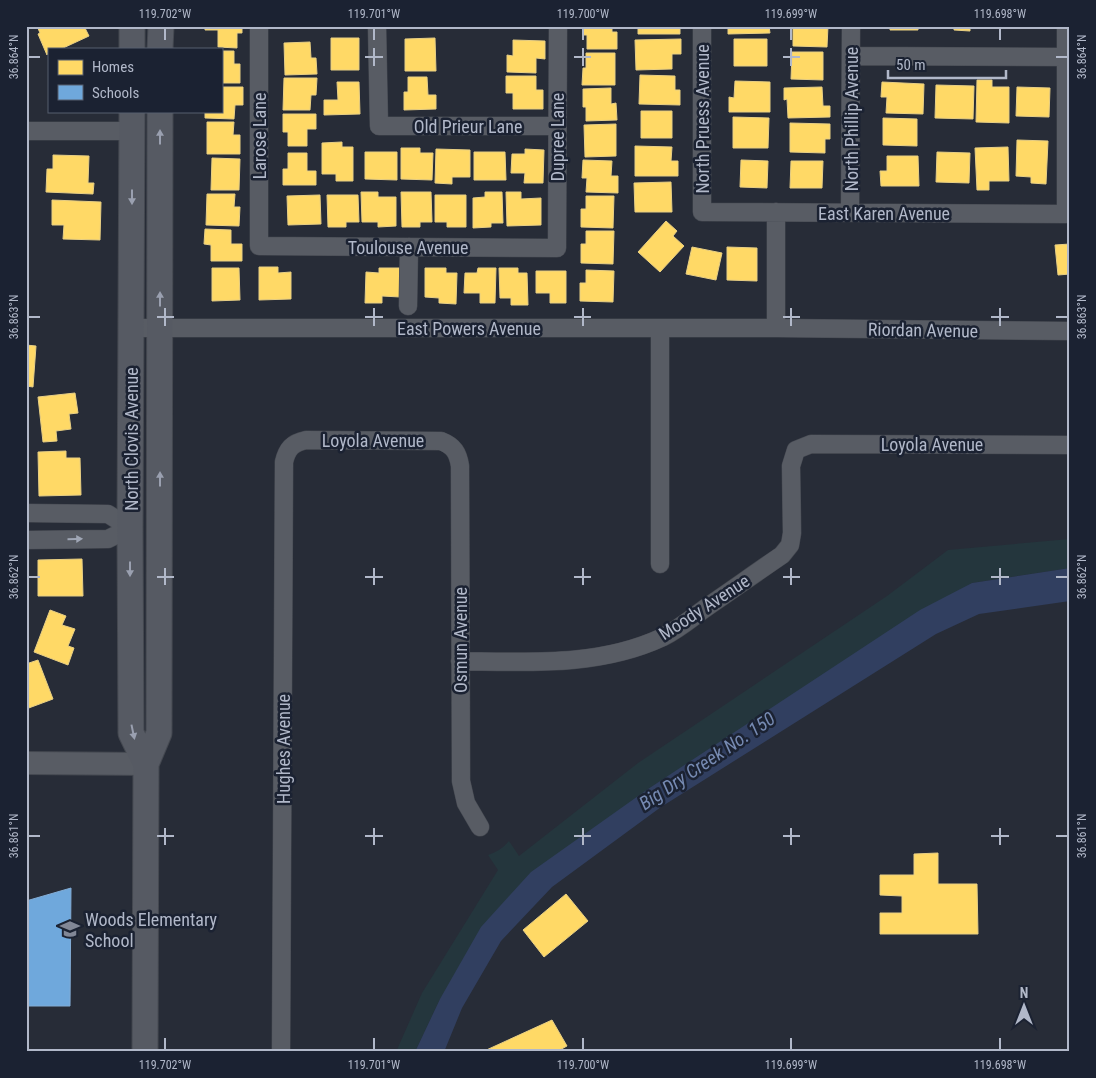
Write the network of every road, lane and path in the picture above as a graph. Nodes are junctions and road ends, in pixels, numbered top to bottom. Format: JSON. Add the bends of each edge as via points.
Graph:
{"nodes":[{"id":1,"x":132,"y":26,"type":"edge"},
{"id":2,"x":161,"y":26,"type":"edge"},
{"id":3,"x":259,"y":26,"type":"edge"},
{"id":4,"x":377,"y":26,"type":"edge"},
{"id":5,"x":558,"y":26,"type":"edge"},
{"id":6,"x":702,"y":26,"type":"edge"},
{"id":7,"x":851,"y":26,"type":"edge"},
{"id":8,"x":1066,"y":26,"type":"edge"},
{"id":9,"x":132,"y":48,"type":"edge"},
{"id":10,"x":160,"y":48,"type":"edge"},
{"id":11,"x":851,"y":56,"type":"junction"},
{"id":12,"x":1066,"y":57,"type":"junction"},
{"id":13,"x":160,"y":112,"type":"edge"},
{"id":14,"x":132,"y":121,"type":"edge"},
{"id":15,"x":558,"y":126,"type":"junction"},
{"id":16,"x":26,"y":131,"type":"edge"},
{"id":17,"x":702,"y":212,"type":"joint"},
{"id":18,"x":776,"y":212,"type":"junction"},
{"id":19,"x":850,"y":212,"type":"junction"},
{"id":20,"x":259,"y":246,"type":"joint"},
{"id":21,"x":409,"y":247,"type":"junction"},
{"id":22,"x":557,"y":248,"type":"joint"},
{"id":23,"x":408,"y":306,"type":"dead end"},
{"id":24,"x":132,"y":328,"type":"junction"},
{"id":25,"x":160,"y":328,"type":"junction"},
{"id":26,"x":660,"y":328,"type":"junction"},
{"id":27,"x":776,"y":328,"type":"junction"},
{"id":28,"x":1070,"y":331,"type":"edge"},
{"id":29,"x":1070,"y":445,"type":"edge"},
{"id":30,"x":290,"y":447,"type":"joint"},
{"id":31,"x":455,"y":450,"type":"joint"},
{"id":32,"x":26,"y":513,"type":"edge"},
{"id":33,"x":130,"y":528,"type":"junction"},
{"id":34,"x":160,"y":528,"type":"junction"},
{"id":35,"x":26,"y":540,"type":"edge"},
{"id":36,"x":790,"y":545,"type":"joint"},
{"id":37,"x":660,"y":564,"type":"dead end"},
{"id":38,"x":460,"y":661,"type":"junction"},
{"id":39,"x":26,"y":763,"type":"edge"},
{"id":40,"x":146,"y":764,"type":"junction"},
{"id":41,"x":480,"y":827,"type":"dead end"},
{"id":42,"x":144,"y":1052,"type":"edge"},
{"id":43,"x":281,"y":1052,"type":"edge"}],
"edges":[{"from":1,"to":9,"type":"main road"},
{"from":2,"to":10,"type":"main road"},
{"from":3,"to":20,"type":"street","name":"Larose Lane"},
{"from":4,"to":15,"type":"street","name":"Old Prieur Lane","via":[[379,126]]},
{"from":5,"to":15,"type":"street","name":"Dupree Lane"},
{"from":6,"to":17,"type":"street","name":"North Pruess Avenue"},
{"from":7,"to":11,"type":"street","name":"North Phillip Avenue"},
{"from":8,"to":12,"type":"street"},
{"from":11,"to":12,"type":"street"},
{"from":11,"to":19,"type":"street","name":"North Phillip Avenue"},
{"from":12,"to":19,"type":"street","name":"East Karen Avenue","via":[[1066,214]]},
{"from":25,"to":13,"type":"main road","name":"North Clovis Avenue","one_way":true},
{"from":14,"to":16,"type":"street"},
{"from":14,"to":24,"type":"main road","name":"North Clovis Avenue","one_way":true},
{"from":15,"to":22,"type":"street","name":"Dupree Lane"},
{"from":17,"to":18,"type":"street","name":"East Karen Avenue"},
{"from":18,"to":19,"type":"street","name":"East Karen Avenue"},
{"from":18,"to":27,"type":"street"},
{"from":20,"to":21,"type":"street","name":"Toulouse Avenue"},
{"from":21,"to":22,"type":"street","name":"Toulouse Avenue"},
{"from":21,"to":23,"type":"street"},
{"from":24,"to":25,"type":"street","name":"East Powers Avenue"},
{"from":24,"to":33,"type":"main road","name":"North Clovis Avenue"},
{"from":25,"to":26,"type":"street","name":"East Powers Avenue"},
{"from":34,"to":25,"type":"main road","name":"North Clovis Avenue","one_way":true},
{"from":26,"to":27,"type":"street","name":"East Powers Avenue"},
{"from":26,"to":37,"type":"street"},
{"from":27,"to":28,"type":"street","name":"Riordan Avenue"},
{"from":29,"to":36,"type":"street","name":"Loyola Avenue","via":[[811,444],[796,450],[791,466]]},
{"from":30,"to":31,"type":"street","name":"Loyola Avenue","via":[[306,440],[441,441]]},
{"from":30,"to":43,"type":"street","name":"Hughes Avenue","via":[[284,462]]},
{"from":31,"to":38,"type":"street","name":"Osmun Avenue","via":[[460,466]]},
{"from":32,"to":33,"type":"street","via":[[108,514]]},
{"from":33,"to":34,"type":"street"},
{"from":35,"to":33,"type":"street","one_way":true,"via":[[108,539]]},
{"from":33,"to":40,"type":"main road","name":"North Clovis Avenue","one_way":true,"via":[[131,732]]},
{"from":34,"to":40,"type":"main road","name":"North Clovis Avenue","via":[[160,733]]},
{"from":36,"to":38,"type":"street","name":"Moody Avenue","via":[[782,555],[683,625],[643,645],[615,654],[562,662]]},
{"from":38,"to":41,"type":"street","name":"Osmun Avenue","via":[[461,781],[466,803]]},
{"from":39,"to":40,"type":"street"},
{"from":40,"to":42,"type":"main road","name":"North Clovis Avenue"}]}
